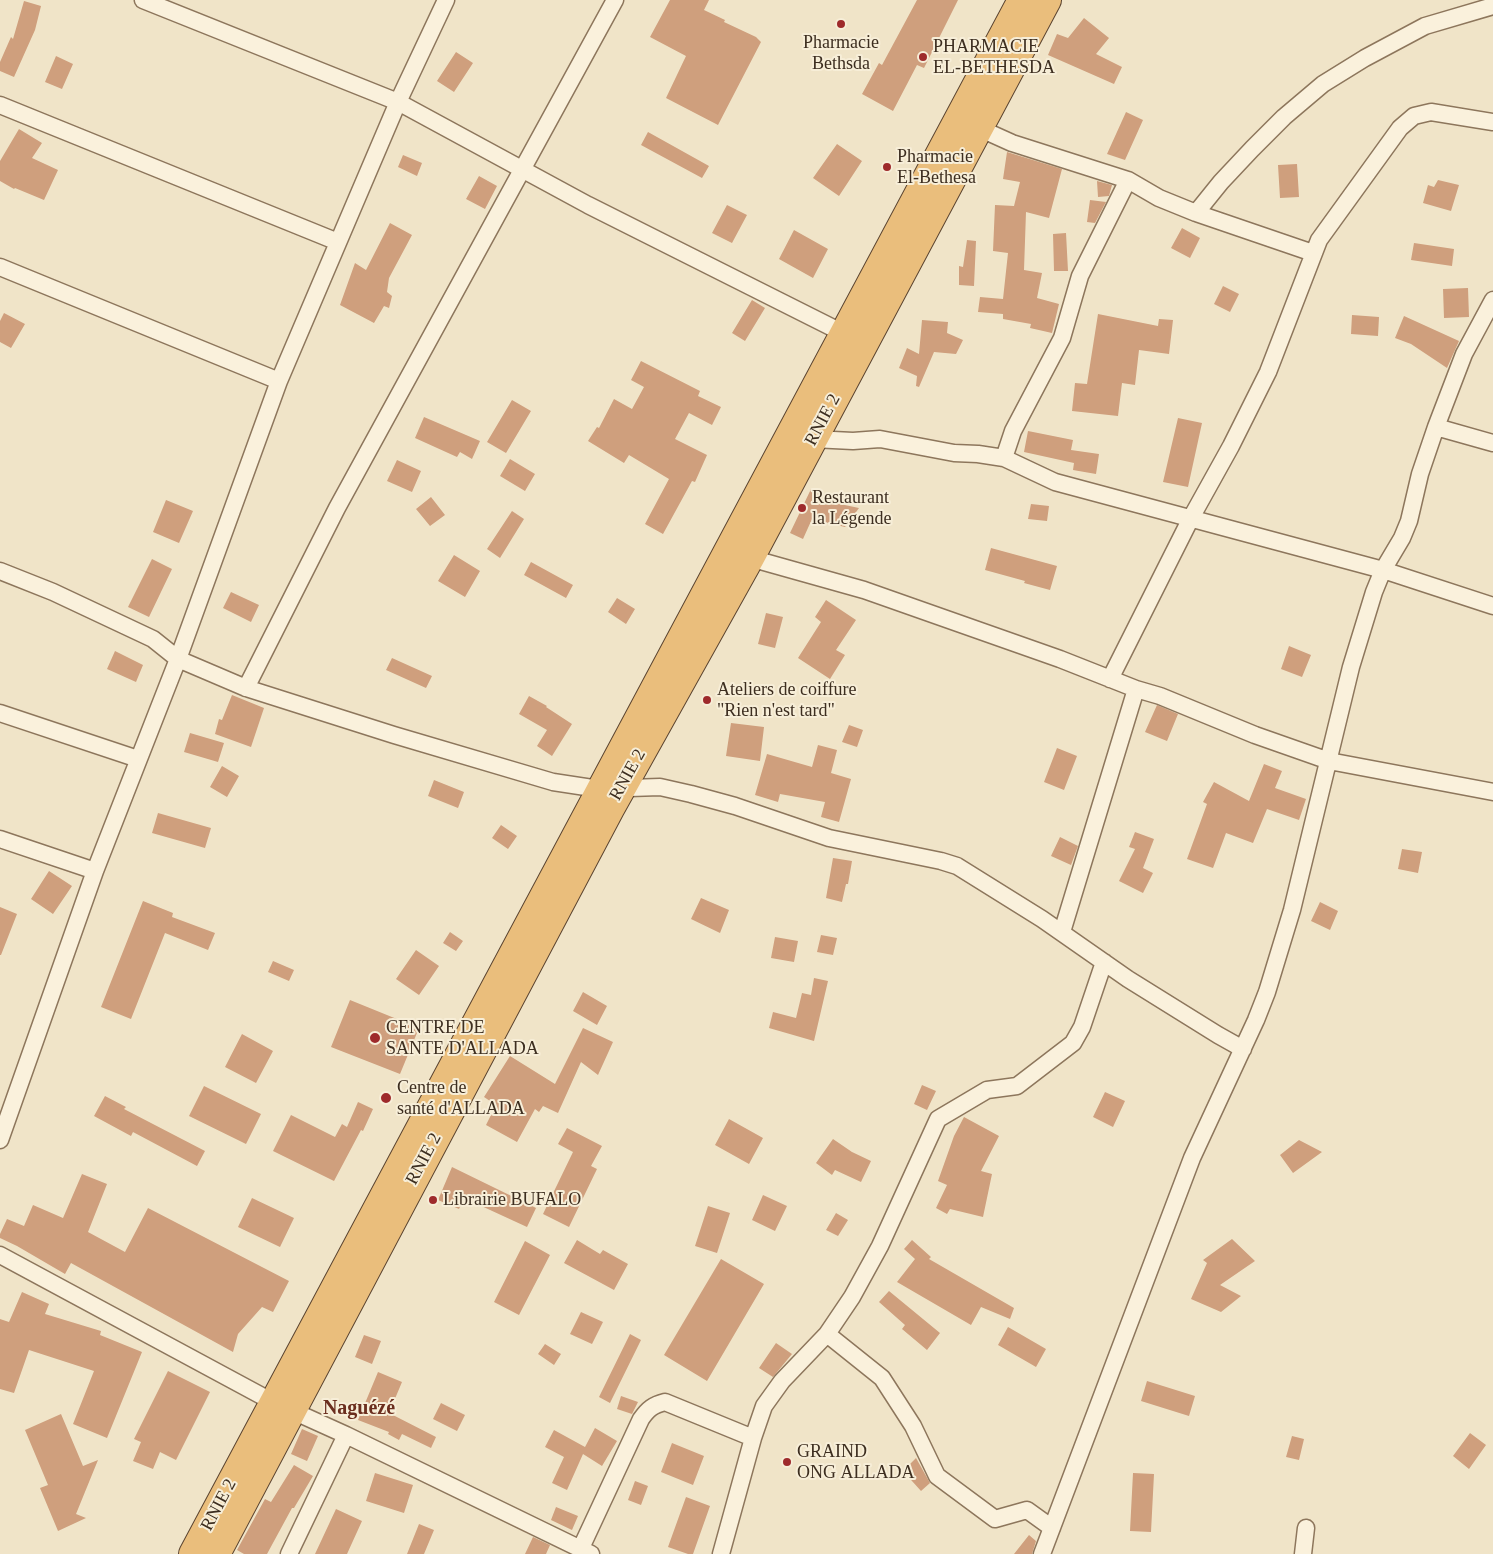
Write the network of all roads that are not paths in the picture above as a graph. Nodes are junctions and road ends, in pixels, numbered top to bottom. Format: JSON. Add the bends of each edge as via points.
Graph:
{"nodes":[{"id":1,"x":143,"y":0,"type":"edge"},
{"id":2,"x":446,"y":0,"type":"edge"},
{"id":3,"x":615,"y":0,"type":"edge"},
{"id":4,"x":1022,"y":0,"type":"edge"},
{"id":5,"x":1047,"y":0,"type":"edge"},
{"id":6,"x":1493,"y":6,"type":"edge"},
{"id":7,"x":398,"y":102,"type":"junction"},
{"id":8,"x":0,"y":105,"type":"edge"},
{"id":9,"x":1493,"y":122,"type":"edge"},
{"id":10,"x":969,"y":123,"type":"junction"},
{"id":11,"x":521,"y":168,"type":"junction"},
{"id":12,"x":1128,"y":180,"type":"junction"},
{"id":13,"x":1196,"y":213,"type":"junction"},
{"id":14,"x":338,"y":242,"type":"junction"},
{"id":15,"x":1313,"y":253,"type":"junction"},
{"id":16,"x":0,"y":267,"type":"edge"},
{"id":17,"x":1493,"y":300,"type":"edge"},
{"id":18,"x":845,"y":334,"type":"junction"},
{"id":19,"x":278,"y":381,"type":"junction"},
{"id":20,"x":1436,"y":428,"type":"junction"},
{"id":21,"x":813,"y":439,"type":"junction"},
{"id":22,"x":1493,"y":443,"type":"edge"},
{"id":23,"x":1004,"y":458,"type":"junction"},
{"id":24,"x":1191,"y":518,"type":"junction"},
{"id":25,"x":750,"y":558,"type":"junction"},
{"id":26,"x":1383,"y":570,"type":"junction"},
{"id":27,"x":0,"y":571,"type":"edge"},
{"id":28,"x":1493,"y":606,"type":"edge"},
{"id":29,"x":178,"y":659,"type":"junction"},
{"id":30,"x":1110,"y":679,"type":"junction"},
{"id":31,"x":246,"y":688,"type":"junction"},
{"id":32,"x":1136,"y":689,"type":"junction"},
{"id":33,"x":0,"y":713,"type":"edge"},
{"id":34,"x":138,"y":759,"type":"junction"},
{"id":35,"x":1328,"y":761,"type":"junction"},
{"id":36,"x":610,"y":789,"type":"junction"},
{"id":37,"x":1493,"y":792,"type":"edge"},
{"id":38,"x":0,"y":839,"type":"edge"},
{"id":39,"x":95,"y":871,"type":"junction"},
{"id":40,"x":1062,"y":932,"type":"junction"},
{"id":41,"x":1104,"y":962,"type":"junction"},
{"id":42,"x":1243,"y":1049,"type":"junction"},
{"id":43,"x":0,"y":1140,"type":"edge"},
{"id":44,"x":0,"y":1255,"type":"edge"},
{"id":45,"x":827,"y":1334,"type":"junction"},
{"id":46,"x":283,"y":1406,"type":"junction"},
{"id":47,"x":346,"y":1435,"type":"junction"},
{"id":48,"x":753,"y":1438,"type":"junction"},
{"id":49,"x":1052,"y":1528,"type":"junction"},
{"id":50,"x":1306,"y":1528,"type":"dead end"},
{"id":51,"x":586,"y":1552,"type":"edge"},
{"id":52,"x":193,"y":1554,"type":"edge"},
{"id":53,"x":216,"y":1554,"type":"edge"},
{"id":54,"x":289,"y":1554,"type":"edge"},
{"id":55,"x":721,"y":1554,"type":"edge"},
{"id":56,"x":1042,"y":1554,"type":"edge"},
{"id":57,"x":1303,"y":1554,"type":"edge"}],
"edges":[{"from":1,"to":7,"type":"street"},
{"from":2,"to":7,"type":"street"},
{"from":3,"to":11,"type":"street"},
{"from":4,"to":10,"type":"highway","name":"RNIE 2","number":"RNIE 2"},
{"from":5,"to":10,"type":"highway","name":"RNIE 2","number":"RNIE 2"},
{"from":6,"to":13,"type":"street","via":[[1425,26],[1322,84],[1252,149]]},
{"from":7,"to":11,"type":"street"},
{"from":7,"to":14,"type":"street"},
{"from":8,"to":14,"type":"street"},
{"from":9,"to":15,"type":"street","via":[[1430,112],[1414,116],[1400,128],[1344,203]]},
{"from":10,"to":12,"type":"street","via":[[1012,144]]},
{"from":10,"to":18,"type":"highway","name":"RNIE 2","number":"RNIE 2"},
{"from":10,"to":21,"type":"highway","name":"RNIE 2","number":"RNIE 2"},
{"from":11,"to":18,"type":"street"},
{"from":11,"to":31,"type":"street","via":[[337,508]]},
{"from":12,"to":13,"type":"street","via":[[1159,198]]},
{"from":12,"to":23,"type":"street","via":[[1080,276],[1062,338],[1013,431]]},
{"from":13,"to":15,"type":"street"},
{"from":14,"to":19,"type":"street"},
{"from":15,"to":24,"type":"street","via":[[1268,372]]},
{"from":16,"to":19,"type":"street"},
{"from":17,"to":20,"type":"street","via":[[1464,354]]},
{"from":18,"to":36,"type":"highway","name":"RNIE 2","number":"RNIE 2"},
{"from":19,"to":29,"type":"street"},
{"from":20,"to":22,"type":"street"},
{"from":20,"to":26,"type":"street","via":[[1420,474],[1409,521]]},
{"from":21,"to":23,"type":"street","via":[[880,439],[954,453]]},
{"from":21,"to":25,"type":"highway","name":"RNIE 2","number":"RNIE 2"},
{"from":23,"to":24,"type":"street","via":[[1056,482]]},
{"from":24,"to":26,"type":"street"},
{"from":24,"to":30,"type":"street"},
{"from":25,"to":30,"type":"street","via":[[864,590]]},
{"from":25,"to":36,"type":"highway","name":"RNIE 2","number":"RNIE 2"},
{"from":26,"to":28,"type":"street"},
{"from":26,"to":35,"type":"street","via":[[1351,667]]},
{"from":27,"to":29,"type":"street","via":[[153,639]]},
{"from":29,"to":31,"type":"street"},
{"from":29,"to":34,"type":"street"},
{"from":30,"to":32,"type":"street"},
{"from":31,"to":36,"type":"street","via":[[553,782]]},
{"from":32,"to":35,"type":"street"},
{"from":32,"to":40,"type":"street"},
{"from":33,"to":34,"type":"street"},
{"from":34,"to":39,"type":"street"},
{"from":35,"to":37,"type":"street"},
{"from":35,"to":42,"type":"street","via":[[1292,910],[1267,992]]},
{"from":36,"to":40,"type":"street","via":[[660,787],[829,838],[957,866]]},
{"from":36,"to":46,"type":"highway","name":"RNIE 2","number":"RNIE 2"},
{"from":38,"to":39,"type":"street"},
{"from":39,"to":43,"type":"street"},
{"from":40,"to":41,"type":"street"},
{"from":41,"to":42,"type":"street"},
{"from":41,"to":45,"type":"street","via":[[1082,1027],[1073,1043],[1017,1086],[987,1090],[938,1120],[880,1246]]},
{"from":42,"to":49,"type":"street","via":[[1192,1158]]},
{"from":44,"to":46,"type":"street"},
{"from":45,"to":48,"type":"street","via":[[782,1381],[764,1406]]},
{"from":45,"to":49,"type":"street","via":[[882,1378],[913,1426],[936,1476],[995,1519],[1027,1510]]},
{"from":46,"to":47,"type":"street"},
{"from":46,"to":52,"type":"highway","name":"RNIE 2","number":"RNIE 2"},
{"from":46,"to":53,"type":"highway","name":"RNIE 2","number":"RNIE 2"},
{"from":47,"to":51,"type":"street"},
{"from":47,"to":54,"type":"street"},
{"from":48,"to":51,"type":"street","via":[[665,1402],[654,1404],[641,1419]]},
{"from":48,"to":55,"type":"street"},
{"from":49,"to":56,"type":"street"},
{"from":50,"to":57,"type":"street"}]}
